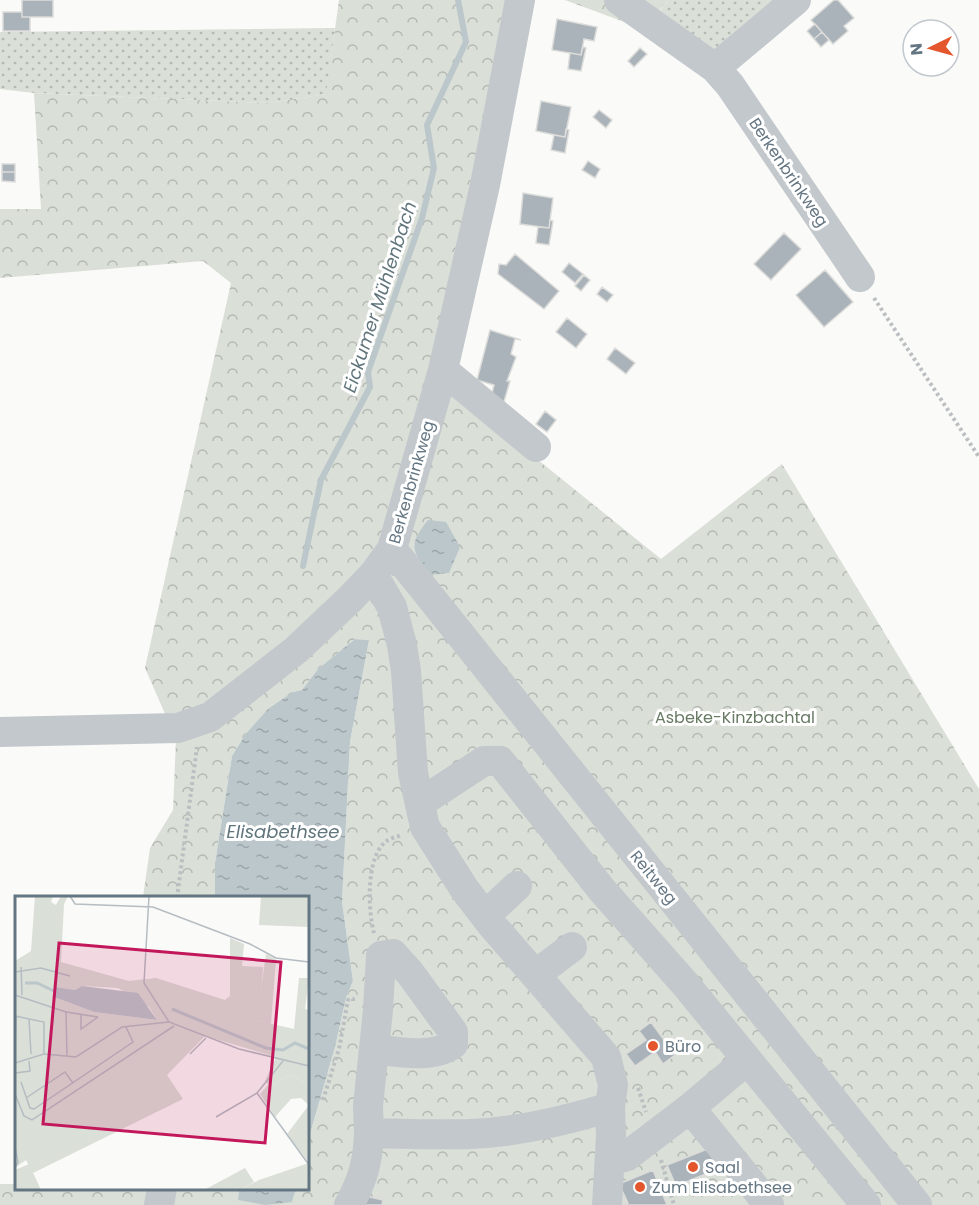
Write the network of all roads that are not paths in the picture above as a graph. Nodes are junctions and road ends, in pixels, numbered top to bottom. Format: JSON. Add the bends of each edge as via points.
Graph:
{"nodes":[{"id":1,"x":520,"y":0,"type":"edge"},
{"id":2,"x":619,"y":0,"type":"edge"},
{"id":3,"x":796,"y":0,"type":"edge"},
{"id":4,"x":715,"y":68,"type":"junction"},
{"id":5,"x":860,"y":277,"type":"road end"},
{"id":6,"x":443,"y":370,"type":"junction"},
{"id":7,"x":536,"y":447,"type":"dead end"},
{"id":8,"x":392,"y":549,"type":"junction"},
{"id":9,"x":373,"y":576,"type":"junction"},
{"id":10,"x":0,"y":732,"type":"edge"},
{"id":11,"x":422,"y":815,"type":"junction"},
{"id":12,"x":517,"y":886,"type":"dead end"},
{"id":13,"x":485,"y":916,"type":"junction"},
{"id":14,"x":572,"y":947,"type":"dead end"},
{"id":15,"x":535,"y":975,"type":"junction"},
{"id":16,"x":374,"y":1049,"type":"junction"},
{"id":17,"x":747,"y":1060,"type":"junction"},
{"id":18,"x":610,"y":1107,"type":"junction"},
{"id":19,"x":690,"y":1108,"type":"junction"},
{"id":20,"x":369,"y":1133,"type":"junction"},
{"id":21,"x":610,"y":1161,"type":"junction"},
{"id":22,"x":162,"y":1190,"type":"edge"},
{"id":23,"x":159,"y":1205,"type":"edge"},
{"id":24,"x":350,"y":1205,"type":"edge"},
{"id":25,"x":607,"y":1205,"type":"edge"},
{"id":26,"x":769,"y":1205,"type":"edge"},
{"id":27,"x":866,"y":1205,"type":"edge"},
{"id":28,"x":916,"y":1205,"type":"edge"}],
"edges":[{"from":1,"to":6,"type":"street","name":"Berkenbrinkweg","via":[[485,185]]},
{"from":2,"to":4,"type":"street","name":"Berkenbrinkweg"},
{"from":3,"to":4,"type":"street"},
{"from":4,"to":5,"type":"street","name":"Berkenbrinkweg"},
{"from":6,"to":7,"type":"street"},
{"from":6,"to":8,"type":"street","name":"Berkenbrinkweg"},
{"from":8,"to":9,"type":"street","name":"Berkenbrinkweg"},
{"from":8,"to":28,"type":"street","name":"Reitweg"},
{"from":9,"to":10,"type":"street","name":"Berkenbrinkweg","via":[[296,650],[210,717],[178,728]]},
{"from":9,"to":11,"type":"street","via":[[392,607],[402,645],[413,773]]},
{"from":11,"to":13,"type":"street","via":[[465,890]]},
{"from":11,"to":17,"type":"street","via":[[484,761],[500,761],[602,890]]},
{"from":12,"to":13,"type":"street"},
{"from":13,"to":15,"type":"street"},
{"from":14,"to":15,"type":"street"},
{"from":15,"to":18,"type":"street","via":[[606,1057],[613,1085]]},
{"from":16,"to":16,"type":"street","via":[[381,956],[393,954],[453,1032],[453,1044],[444,1051],[408,1053]]},
{"from":16,"to":20,"type":"street"},
{"from":17,"to":19,"type":"street"},
{"from":17,"to":27,"type":"street"},
{"from":18,"to":20,"type":"street","via":[[517,1130],[472,1134]]},
{"from":18,"to":21,"type":"street"},
{"from":19,"to":21,"type":"street","via":[[627,1156]]},
{"from":19,"to":26,"type":"street"},
{"from":20,"to":24,"type":"street","via":[[368,1159]]},
{"from":21,"to":25,"type":"street"},
{"from":22,"to":23,"type":"street"}]}
